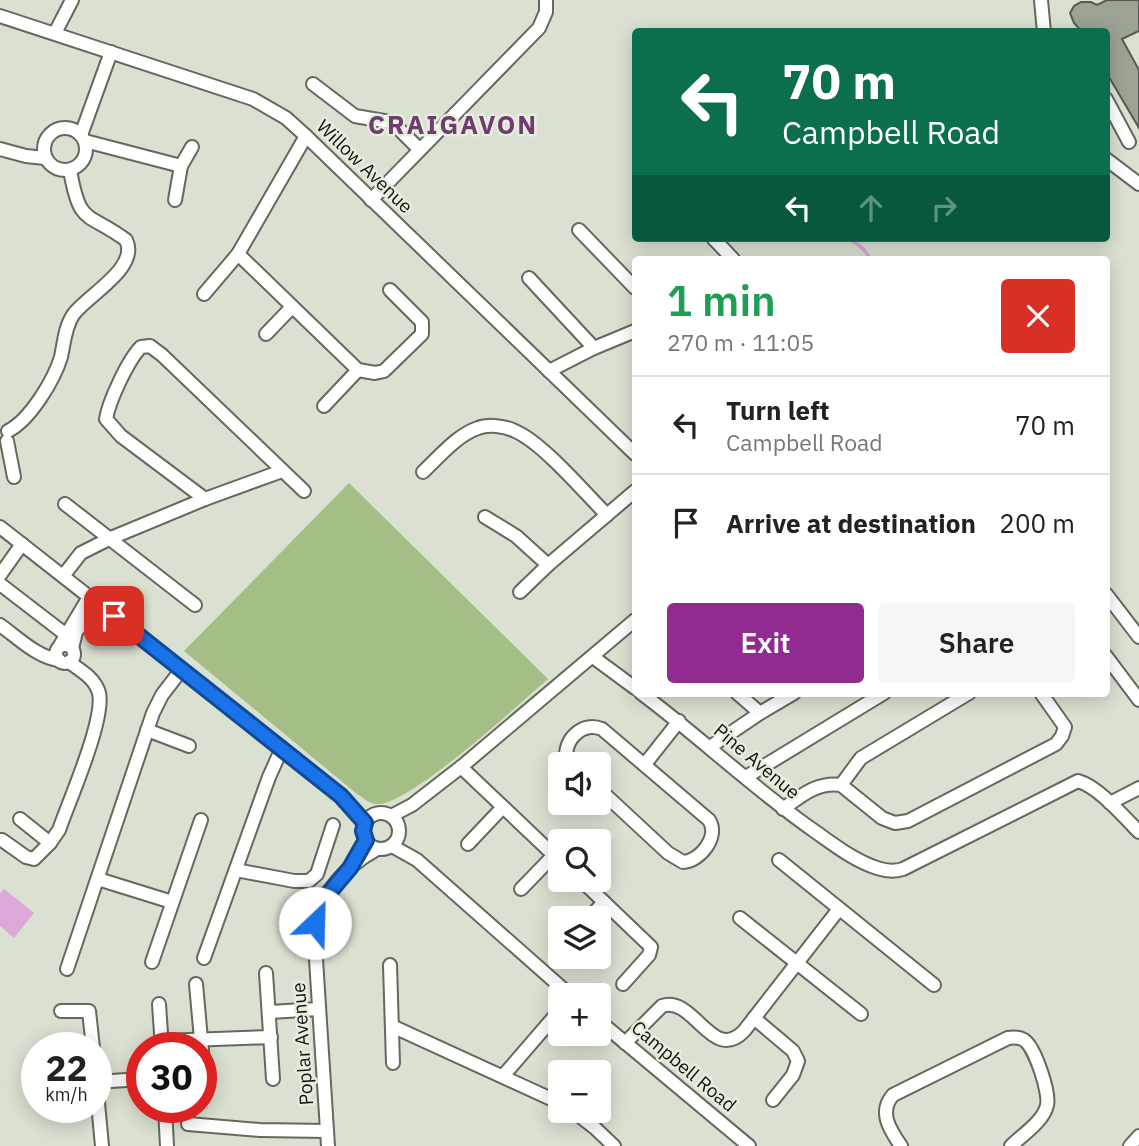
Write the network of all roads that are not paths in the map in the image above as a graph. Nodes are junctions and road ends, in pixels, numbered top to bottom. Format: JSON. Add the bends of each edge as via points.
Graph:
{"nodes":[{"id":1,"x":72,"y":0,"type":"edge"},
{"id":2,"x":546,"y":0,"type":"edge"},
{"id":3,"x":1041,"y":0,"type":"edge"},
{"id":4,"x":0,"y":16,"type":"edge"},
{"id":5,"x":1044,"y":28,"type":"edge"},
{"id":6,"x":55,"y":33,"type":"junction"},
{"id":7,"x":111,"y":52,"type":"junction"},
{"id":8,"x":313,"y":84,"type":"dead end"},
{"id":9,"x":1110,"y":106,"type":"edge"},
{"id":10,"x":306,"y":136,"type":"junction"},
{"id":11,"x":83,"y":138,"type":"junction"},
{"id":12,"x":1129,"y":142,"type":"dead end"},
{"id":13,"x":192,"y":147,"type":"dead end"},
{"id":14,"x":0,"y":149,"type":"edge"},
{"id":15,"x":419,"y":149,"type":"junction"},
{"id":16,"x":45,"y":158,"type":"junction"},
{"id":17,"x":1110,"y":162,"type":"edge"},
{"id":18,"x":181,"y":166,"type":"junction"},
{"id":19,"x":70,"y":170,"type":"junction"},
{"id":20,"x":1139,"y":184,"type":"edge"},
{"id":21,"x":175,"y":200,"type":"dead end"},
{"id":22,"x":371,"y":200,"type":"junction"},
{"id":23,"x":579,"y":230,"type":"dead end"},
{"id":24,"x":717,"y":242,"type":"edge"},
{"id":25,"x":238,"y":254,"type":"junction"},
{"id":26,"x":730,"y":256,"type":"edge"},
{"id":27,"x":528,"y":278,"type":"dead end"},
{"id":28,"x":632,"y":285,"type":"edge"},
{"id":29,"x":390,"y":290,"type":"dead end"},
{"id":30,"x":204,"y":294,"type":"dead end"},
{"id":31,"x":291,"y":308,"type":"junction"},
{"id":32,"x":632,"y":332,"type":"edge"},
{"id":33,"x":266,"y":334,"type":"dead end"},
{"id":34,"x":594,"y":348,"type":"junction"},
{"id":35,"x":358,"y":370,"type":"junction"},
{"id":36,"x":549,"y":371,"type":"junction"},
{"id":37,"x":324,"y":407,"type":"dead end"},
{"id":38,"x":4,"y":435,"type":"edge"},
{"id":39,"x":632,"y":451,"type":"edge"},
{"id":40,"x":282,"y":471,"type":"junction"},
{"id":41,"x":423,"y":472,"type":"dead end"},
{"id":42,"x":14,"y":477,"type":"dead end"},
{"id":43,"x":304,"y":491,"type":"dead end"},
{"id":44,"x":632,"y":494,"type":"edge"},
{"id":45,"x":205,"y":499,"type":"junction"},
{"id":46,"x":65,"y":504,"type":"dead end"},
{"id":47,"x":607,"y":516,"type":"junction"},
{"id":48,"x":485,"y":517,"type":"dead end"},
{"id":49,"x":0,"y":527,"type":"edge"},
{"id":50,"x":111,"y":538,"type":"junction"},
{"id":51,"x":22,"y":544,"type":"junction"},
{"id":52,"x":548,"y":565,"type":"junction"},
{"id":53,"x":0,"y":575,"type":"edge"},
{"id":54,"x":63,"y":576,"type":"junction"},
{"id":55,"x":0,"y":584,"type":"edge"},
{"id":56,"x":520,"y":593,"type":"dead end"},
{"id":57,"x":1110,"y":599,"type":"edge"},
{"id":58,"x":93,"y":600,"type":"junction"},
{"id":59,"x":195,"y":605,"type":"dead end"},
{"id":60,"x":632,"y":623,"type":"edge"},
{"id":61,"x":0,"y":625,"type":"edge"},
{"id":62,"x":65,"y":634,"type":"junction"},
{"id":63,"x":1139,"y":637,"type":"edge"},
{"id":64,"x":66,"y":654,"type":"junction"},
{"id":65,"x":593,"y":657,"type":"junction"},
{"id":66,"x":1110,"y":661,"type":"edge"},
{"id":67,"x":182,"y":669,"type":"junction"},
{"id":68,"x":632,"y":686,"type":"edge"},
{"id":69,"x":647,"y":697,"type":"edge"},
{"id":70,"x":742,"y":697,"type":"edge"},
{"id":71,"x":787,"y":697,"type":"edge"},
{"id":72,"x":878,"y":697,"type":"edge"},
{"id":73,"x":962,"y":697,"type":"edge"},
{"id":74,"x":1044,"y":697,"type":"edge"},
{"id":75,"x":1139,"y":700,"type":"edge"},
{"id":76,"x":760,"y":713,"type":"junction"},
{"id":77,"x":679,"y":721,"type":"junction"},
{"id":78,"x":147,"y":730,"type":"junction"},
{"id":79,"x":189,"y":746,"type":"dead end"},
{"id":80,"x":710,"y":747,"type":"junction"},
{"id":81,"x":282,"y":748,"type":"junction"},
{"id":82,"x":567,"y":752,"type":"edge"},
{"id":83,"x":645,"y":764,"type":"junction"},
{"id":84,"x":461,"y":767,"type":"junction"},
{"id":85,"x":746,"y":778,"type":"junction"},
{"id":86,"x":841,"y":785,"type":"junction"},
{"id":87,"x":1139,"y":788,"type":"edge"},
{"id":88,"x":611,"y":800,"type":"edge"},
{"id":89,"x":1110,"y":803,"type":"junction"},
{"id":90,"x":503,"y":807,"type":"junction"},
{"id":91,"x":783,"y":809,"type":"junction"},
{"id":92,"x":20,"y":819,"type":"dead end"},
{"id":93,"x":368,"y":819,"type":"junction"},
{"id":94,"x":201,"y":820,"type":"dead end"},
{"id":95,"x":333,"y":825,"type":"dead end"},
{"id":96,"x":395,"y":831,"type":"junction"},
{"id":97,"x":1139,"y":832,"type":"edge"},
{"id":98,"x":2,"y":840,"type":"dead end"},
{"id":99,"x":366,"y":840,"type":"junction"},
{"id":100,"x":50,"y":843,"type":"junction"},
{"id":101,"x":468,"y":844,"type":"dead end"},
{"id":102,"x":377,"y":849,"type":"junction"},
{"id":103,"x":548,"y":850,"type":"edge"},
{"id":104,"x":779,"y":860,"type":"dead end"},
{"id":105,"x":548,"y":866,"type":"edge"},
{"id":106,"x":350,"y":868,"type":"junction"},
{"id":107,"x":236,"y":870,"type":"junction"},
{"id":108,"x":98,"y":879,"type":"junction"},
{"id":109,"x":521,"y":889,"type":"dead end"},
{"id":110,"x":594,"y":892,"type":"edge"},
{"id":111,"x":172,"y":902,"type":"junction"},
{"id":112,"x":604,"y":902,"type":"junction"},
{"id":113,"x":600,"y":906,"type":"edge"},
{"id":114,"x":839,"y":909,"type":"junction"},
{"id":115,"x":740,"y":918,"type":"dead end"},
{"id":116,"x":204,"y":958,"type":"dead end"},
{"id":117,"x":152,"y":962,"type":"dead end"},
{"id":118,"x":796,"y":964,"type":"junction"},
{"id":119,"x":390,"y":965,"type":"dead end"},
{"id":120,"x":67,"y":969,"type":"dead end"},
{"id":121,"x":266,"y":973,"type":"dead end"},
{"id":122,"x":556,"y":983,"type":"edge"},
{"id":123,"x":196,"y":984,"type":"dead end"},
{"id":124,"x":623,"y":984,"type":"dead end"},
{"id":125,"x":934,"y":985,"type":"dead end"},
{"id":126,"x":159,"y":1004,"type":"dead end"},
{"id":127,"x":319,"y":1009,"type":"junction"},
{"id":128,"x":61,"y":1011,"type":"dead end"},
{"id":129,"x":270,"y":1012,"type":"junction"},
{"id":130,"x":861,"y":1014,"type":"dead end"},
{"id":131,"x":754,"y":1018,"type":"junction"},
{"id":132,"x":548,"y":1024,"type":"edge"},
{"id":133,"x":394,"y":1027,"type":"junction"},
{"id":134,"x":611,"y":1031,"type":"edge"},
{"id":135,"x":91,"y":1032,"type":"edge"},
{"id":136,"x":161,"y":1032,"type":"edge"},
{"id":137,"x":200,"y":1032,"type":"edge"},
{"id":138,"x":271,"y":1037,"type":"junction"},
{"id":139,"x":217,"y":1039,"type":"edge"},
{"id":140,"x":625,"y":1043,"type":"junction"},
{"id":141,"x":393,"y":1063,"type":"dead end"},
{"id":142,"x":503,"y":1076,"type":"junction"},
{"id":143,"x":273,"y":1079,"type":"dead end"},
{"id":144,"x":548,"y":1097,"type":"edge"},
{"id":145,"x":773,"y":1100,"type":"dead end"},
{"id":146,"x":100,"y":1123,"type":"edge"},
{"id":147,"x":166,"y":1123,"type":"edge"},
{"id":148,"x":589,"y":1123,"type":"edge"},
{"id":149,"x":188,"y":1124,"type":"dead end"},
{"id":150,"x":327,"y":1131,"type":"junction"},
{"id":151,"x":1139,"y":1136,"type":"edge"},
{"id":152,"x":747,"y":1144,"type":"edge"},
{"id":153,"x":102,"y":1146,"type":"edge"},
{"id":154,"x":167,"y":1146,"type":"edge"},
{"id":155,"x":328,"y":1146,"type":"edge"},
{"id":156,"x":614,"y":1146,"type":"edge"},
{"id":157,"x":901,"y":1146,"type":"edge"},
{"id":158,"x":1011,"y":1146,"type":"edge"},
{"id":159,"x":1130,"y":1146,"type":"edge"}],
"edges":[{"from":1,"to":6,"type":"street"},
{"from":2,"to":15,"type":"street","via":[[547,12],[539,28]]},
{"from":3,"to":5,"type":"street"},
{"from":4,"to":6,"type":"street","name":"Willow Avenue"},
{"from":6,"to":7,"type":"street","name":"Willow Avenue"},
{"from":7,"to":10,"type":"street","name":"Willow Avenue","via":[[253,99]]},
{"from":7,"to":11,"type":"street"},
{"from":8,"to":15,"type":"street","via":[[355,116],[390,122]]},
{"from":9,"to":12,"type":"street"},
{"from":10,"to":22,"type":"street","name":"Willow Avenue"},
{"from":10,"to":25,"type":"street"},
{"from":11,"to":16,"type":"street","via":[[69,128],[51,133],[44,145]]},
{"from":11,"to":18,"type":"street"},
{"from":11,"to":19,"type":"street","via":[[86,154]]},
{"from":13,"to":18,"type":"street"},
{"from":14,"to":16,"type":"street"},
{"from":15,"to":22,"type":"street"},
{"from":16,"to":19,"type":"street","via":[[54,168]]},
{"from":17,"to":20,"type":"street"},
{"from":18,"to":21,"type":"street"},
{"from":19,"to":38,"type":"street","via":[[81,210],[126,240],[128,253],[120,270],[75,312],[50,380],[26,416]]},
{"from":22,"to":36,"type":"street","name":"Willow Avenue"},
{"from":23,"to":28,"type":"street"},
{"from":24,"to":26,"type":"street"},
{"from":25,"to":30,"type":"street"},
{"from":25,"to":31,"type":"street"},
{"from":27,"to":34,"type":"street"},
{"from":29,"to":35,"type":"street","via":[[422,322],[422,334],[384,370]]},
{"from":31,"to":33,"type":"street"},
{"from":31,"to":35,"type":"street"},
{"from":32,"to":34,"type":"street"},
{"from":34,"to":36,"type":"street"},
{"from":35,"to":37,"type":"street"},
{"from":36,"to":39,"type":"street","name":"Willow Avenue"},
{"from":38,"to":42,"type":"street"},
{"from":40,"to":43,"type":"street"},
{"from":40,"to":45,"type":"street"},
{"from":40,"to":45,"type":"street","via":[[162,355],[150,346],[141,347],[106,419],[121,436]]},
{"from":41,"to":47,"type":"street","via":[[480,427],[514,430],[550,458]]},
{"from":44,"to":47,"type":"street"},
{"from":45,"to":50,"type":"street"},
{"from":46,"to":50,"type":"street"},
{"from":47,"to":52,"type":"street"},
{"from":48,"to":52,"type":"street","via":[[516,536]]},
{"from":49,"to":51,"type":"street"},
{"from":50,"to":54,"type":"street","via":[[81,553]]},
{"from":50,"to":59,"type":"street"},
{"from":51,"to":53,"type":"street"},
{"from":51,"to":54,"type":"street"},
{"from":52,"to":56,"type":"street"},
{"from":54,"to":58,"type":"street"},
{"from":55,"to":62,"type":"street"},
{"from":57,"to":63,"type":"street"},
{"from":58,"to":62,"type":"street"},
{"from":58,"to":64,"type":"street"},
{"from":58,"to":67,"type":"street"},
{"from":60,"to":65,"type":"street"},
{"from":61,"to":64,"type":"street","via":[[41,653]]},
{"from":62,"to":64,"type":"street"},
{"from":64,"to":100,"type":"street","via":[[98,691],[97,717],[59,830]]},
{"from":65,"to":68,"type":"street"},
{"from":65,"to":84,"type":"street"},
{"from":66,"to":75,"type":"street"},
{"from":67,"to":78,"type":"street","via":[[162,695]]},
{"from":67,"to":81,"type":"street"},
{"from":69,"to":77,"type":"street","name":"Pine Avenue"},
{"from":70,"to":76,"type":"street"},
{"from":71,"to":76,"type":"street"},
{"from":72,"to":85,"type":"street"},
{"from":73,"to":86,"type":"street","via":[[861,758]]},
{"from":74,"to":86,"type":"street","via":[[1065,727],[1056,744],[908,821],[882,818]]},
{"from":76,"to":80,"type":"street"},
{"from":77,"to":80,"type":"street","name":"Pine Avenue"},
{"from":77,"to":83,"type":"street"},
{"from":78,"to":79,"type":"street"},
{"from":78,"to":108,"type":"street"},
{"from":80,"to":85,"type":"street","name":"Pine Avenue"},
{"from":81,"to":93,"type":"street"},
{"from":81,"to":107,"type":"street"},
{"from":82,"to":83,"type":"street","via":[[580,730],[594,726]]},
{"from":83,"to":88,"type":"street","via":[[709,820],[714,832],[709,842],[689,862],[683,862]]},
{"from":84,"to":90,"type":"street"},
{"from":84,"to":96,"type":"street","via":[[412,805]]},
{"from":85,"to":91,"type":"street","name":"Pine Avenue"},
{"from":86,"to":91,"type":"street","via":[[825,784],[807,791]]},
{"from":87,"to":89,"type":"street"},
{"from":89,"to":91,"type":"street","name":"Pine Avenue","via":[[1086,784],[1073,782],[896,871],[879,869],[850,855]]},
{"from":89,"to":97,"type":"street"},
{"from":90,"to":101,"type":"street"},
{"from":90,"to":103,"type":"street"},
{"from":92,"to":100,"type":"street"},
{"from":93,"to":96,"type":"street","via":[[382,813]]},
{"from":93,"to":99,"type":"street","via":[[363,831]]},
{"from":94,"to":111,"type":"street"},
{"from":95,"to":107,"type":"street","via":[[317,874],[309,881]]},
{"from":96,"to":102,"type":"street"},
{"from":96,"to":122,"type":"street","via":[[417,860]]},
{"from":98,"to":100,"type":"street","via":[[31,859]]},
{"from":99,"to":102,"type":"street"},
{"from":99,"to":106,"type":"street","name":"Poplar Avenue"},
{"from":102,"to":106,"type":"street","name":"Poplar Avenue"},
{"from":104,"to":114,"type":"street"},
{"from":105,"to":109,"type":"street"},
{"from":106,"to":127,"type":"street","name":"Poplar Avenue","via":[[322,901],[317,915]]},
{"from":107,"to":116,"type":"street"},
{"from":108,"to":111,"type":"street"},
{"from":108,"to":120,"type":"street"},
{"from":110,"to":112,"type":"street"},
{"from":111,"to":117,"type":"street"},
{"from":112,"to":113,"type":"street"},
{"from":112,"to":124,"type":"street","via":[[651,947]]},
{"from":114,"to":118,"type":"street"},
{"from":114,"to":125,"type":"street"},
{"from":115,"to":118,"type":"street"},
{"from":118,"to":130,"type":"street"},
{"from":118,"to":131,"type":"street"},
{"from":119,"to":133,"type":"street"},
{"from":121,"to":129,"type":"street"},
{"from":123,"to":137,"type":"street"},
{"from":126,"to":136,"type":"street"},
{"from":127,"to":129,"type":"street"},
{"from":127,"to":150,"type":"street","name":"Poplar Avenue"},
{"from":128,"to":135,"type":"street","via":[[89,1011]]},
{"from":129,"to":138,"type":"street"},
{"from":131,"to":140,"type":"street","via":[[738,1037],[724,1041],[681,1009],[666,1004]]},
{"from":131,"to":145,"type":"street","via":[[793,1051],[798,1061]]},
{"from":132,"to":142,"type":"street"},
{"from":133,"to":141,"type":"street"},
{"from":133,"to":142,"type":"street"},
{"from":134,"to":140,"type":"street","name":"Campbell Road"},
{"from":138,"to":139,"type":"street"},
{"from":138,"to":143,"type":"street"},
{"from":140,"to":152,"type":"street","name":"Campbell Road"},
{"from":142,"to":144,"type":"street"},
{"from":146,"to":153,"type":"street"},
{"from":147,"to":154,"type":"street"},
{"from":148,"to":156,"type":"street"},
{"from":149,"to":150,"type":"street"},
{"from":150,"to":155,"type":"street","name":"Poplar Avenue"},
{"from":151,"to":159,"type":"street"},
{"from":157,"to":158,"type":"street","via":[[886,1118],[887,1104],[894,1095],[1014,1037],[1027,1042],[1048,1099],[1045,1112]]}]}
